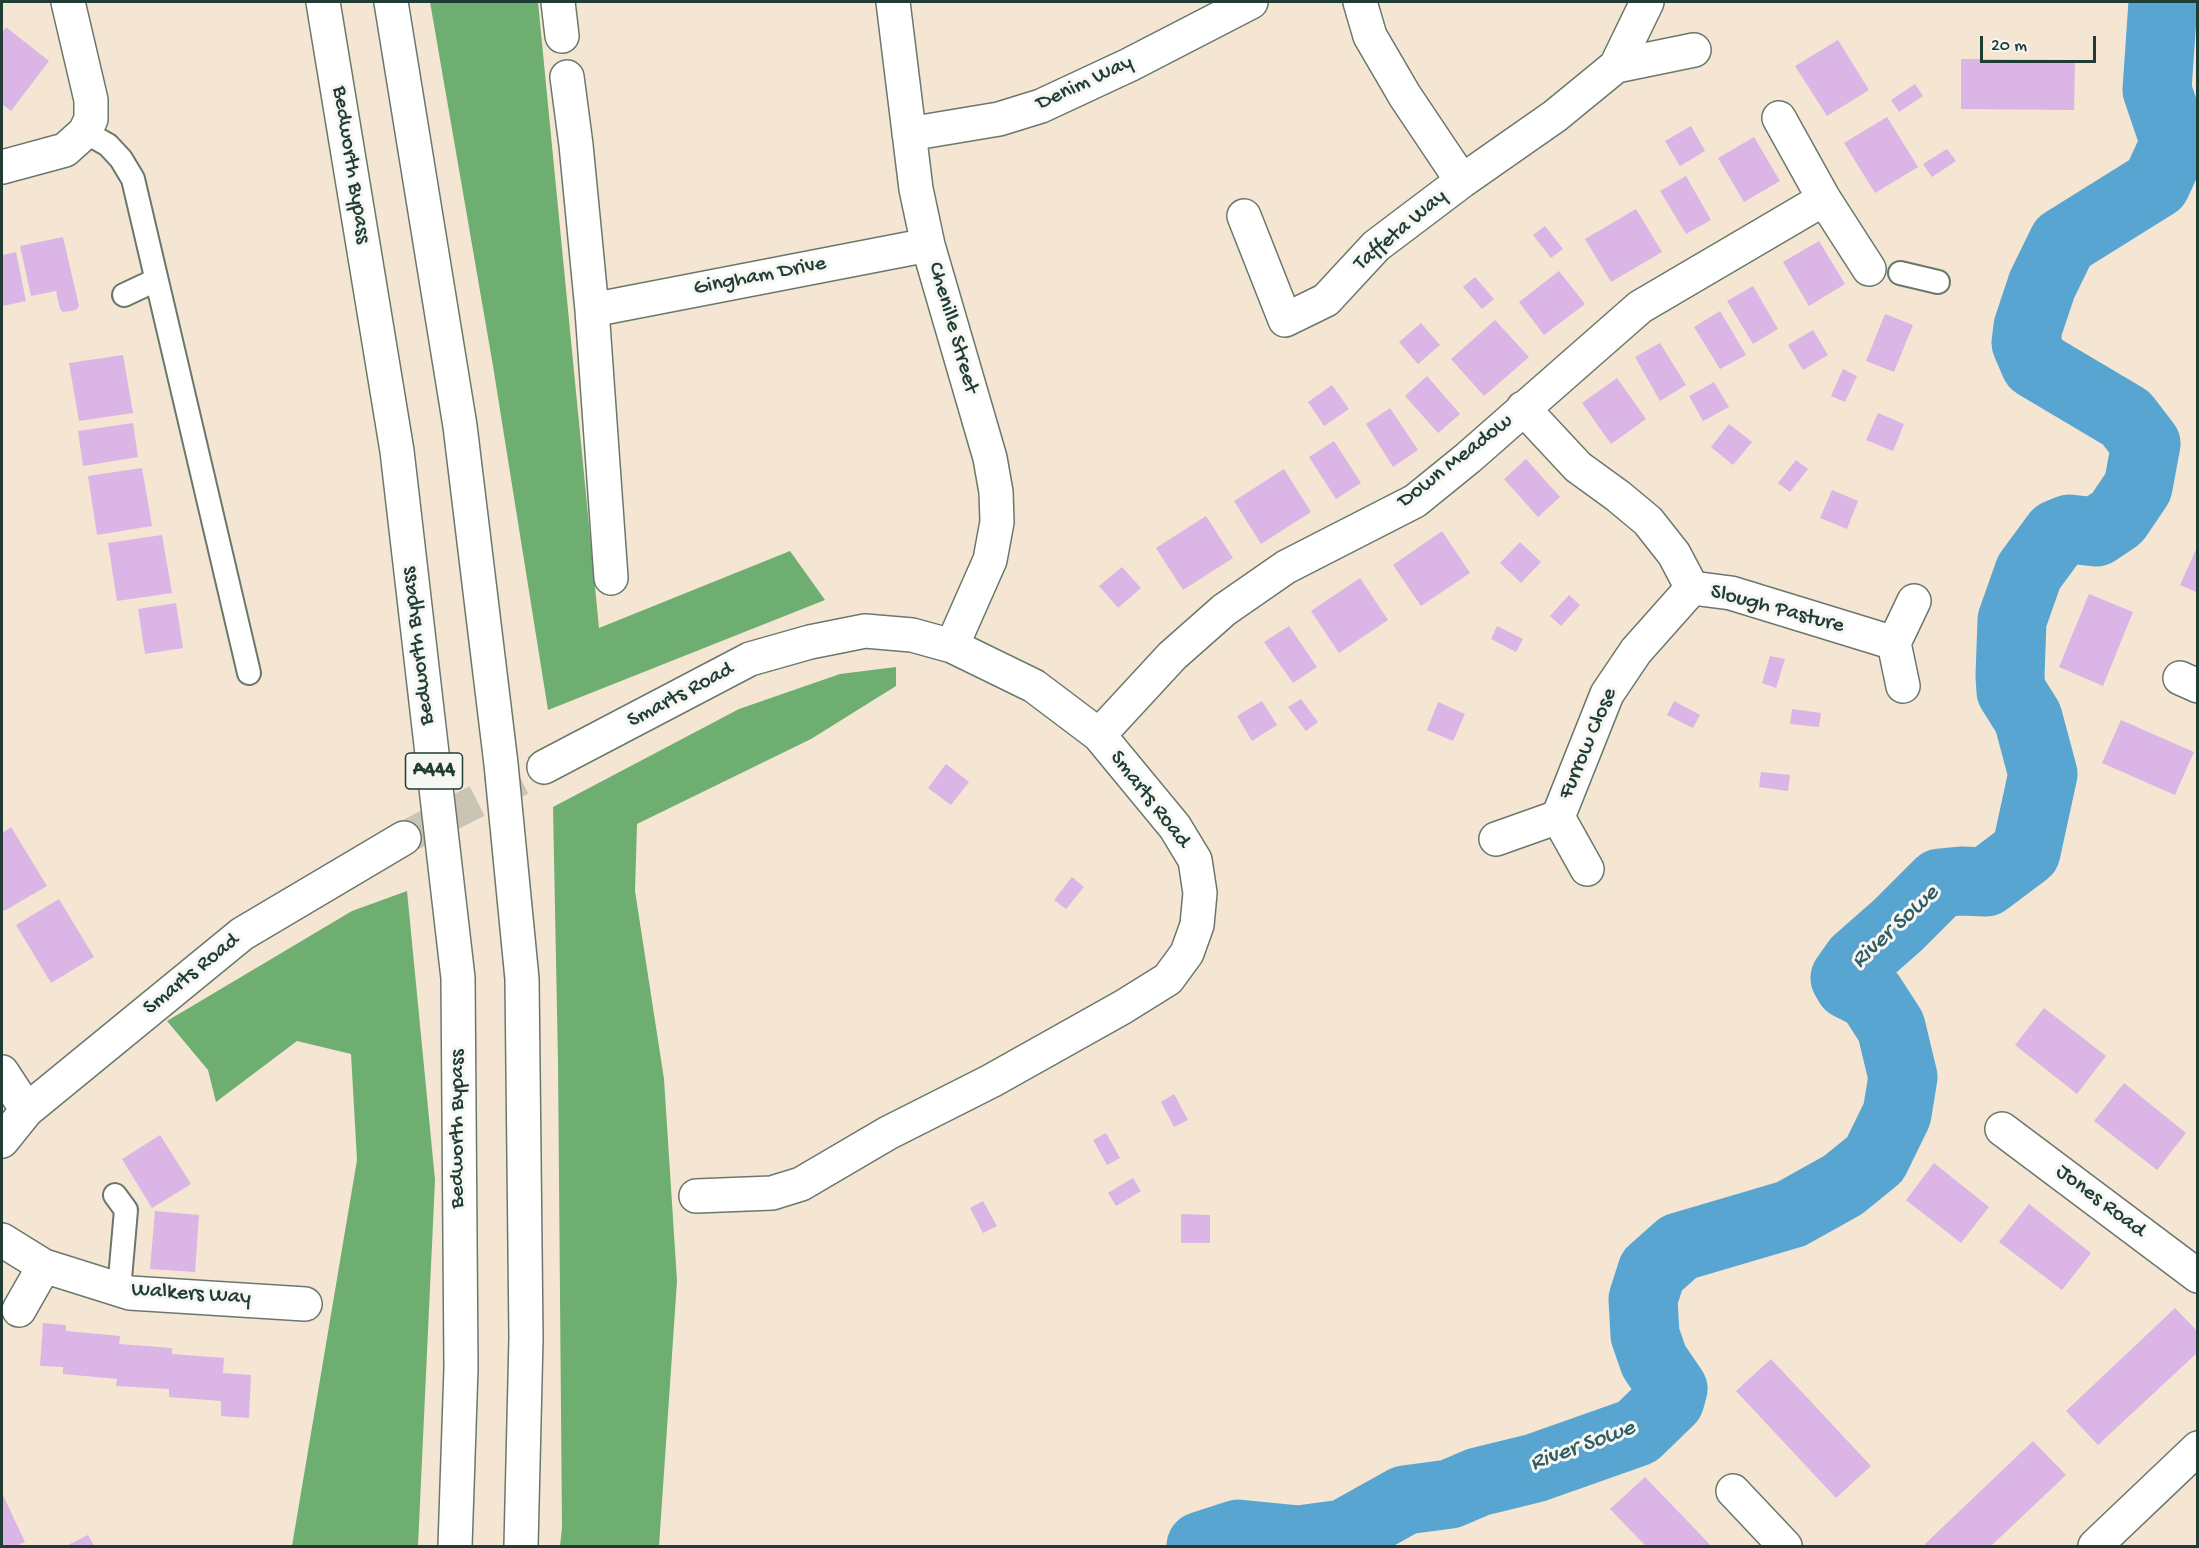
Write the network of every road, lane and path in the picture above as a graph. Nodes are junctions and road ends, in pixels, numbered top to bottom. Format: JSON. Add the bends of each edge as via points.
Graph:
{"nodes":[{"id":1,"x":68,"y":2,"type":"edge"},
{"id":2,"x":323,"y":2,"type":"edge"},
{"id":3,"x":391,"y":2,"type":"edge"},
{"id":4,"x":558,"y":2,"type":"edge"},
{"id":5,"x":893,"y":2,"type":"edge"},
{"id":6,"x":1251,"y":2,"type":"edge"},
{"id":7,"x":1360,"y":2,"type":"edge"},
{"id":8,"x":1647,"y":2,"type":"edge"},
{"id":9,"x":562,"y":36,"type":"dead end"},
{"id":10,"x":1694,"y":50,"type":"dead end"},
{"id":11,"x":1616,"y":66,"type":"junction"},
{"id":12,"x":567,"y":77,"type":"dead end"},
{"id":13,"x":1779,"y":118,"type":"dead end"},
{"id":14,"x":85,"y":132,"type":"junction"},
{"id":15,"x":909,"y":134,"type":"junction"},
{"id":16,"x":2,"y":167,"type":"edge"},
{"id":17,"x":1462,"y":181,"type":"junction"},
{"id":18,"x":1824,"y":199,"type":"junction"},
{"id":19,"x":1244,"y":216,"type":"dead end"},
{"id":20,"x":928,"y":244,"type":"junction"},
{"id":21,"x":1869,"y":269,"type":"dead end"},
{"id":22,"x":1900,"y":273,"type":"dead end"},
{"id":23,"x":156,"y":280,"type":"junction"},
{"id":24,"x":1938,"y":282,"type":"dead end"},
{"id":25,"x":124,"y":295,"type":"dead end"},
{"id":26,"x":592,"y":310,"type":"junction"},
{"id":27,"x":1523,"y":408,"type":"junction"},
{"id":28,"x":611,"y":578,"type":"dead end"},
{"id":29,"x":1692,"y":588,"type":"junction"},
{"id":30,"x":1914,"y":601,"type":"dead end"},
{"id":31,"x":1894,"y":643,"type":"junction"},
{"id":32,"x":952,"y":646,"type":"junction"},
{"id":33,"x":249,"y":673,"type":"dead end"},
{"id":34,"x":1903,"y":686,"type":"dead end"},
{"id":35,"x":1099,"y":735,"type":"junction"},
{"id":36,"x":544,"y":767,"type":"tunnel mouth"},
{"id":37,"x":1558,"y":817,"type":"junction"},
{"id":38,"x":404,"y":838,"type":"tunnel mouth"},
{"id":39,"x":1497,"y":839,"type":"dead end"},
{"id":40,"x":1587,"y":870,"type":"dead end"},
{"id":41,"x":2,"y":1072,"type":"edge"},
{"id":42,"x":27,"y":1110,"type":"junction"},
{"id":43,"x":2002,"y":1129,"type":"dead end"},
{"id":44,"x":2,"y":1141,"type":"edge"},
{"id":45,"x":115,"y":1195,"type":"dead end"},
{"id":46,"x":696,"y":1196,"type":"dead end"},
{"id":47,"x":2,"y":1240,"type":"edge"},
{"id":48,"x":44,"y":1266,"type":"junction"},
{"id":49,"x":2198,"y":1276,"type":"edge"},
{"id":50,"x":118,"y":1290,"type":"junction"},
{"id":51,"x":305,"y":1304,"type":"dead end"},
{"id":52,"x":19,"y":1310,"type":"dead end"},
{"id":53,"x":2198,"y":1448,"type":"edge"},
{"id":54,"x":1733,"y":1491,"type":"dead end"},
{"id":55,"x":455,"y":1546,"type":"edge"},
{"id":56,"x":520,"y":1546,"type":"edge"},
{"id":57,"x":1785,"y":1546,"type":"edge"},
{"id":58,"x":2095,"y":1546,"type":"edge"}],
"edges":[{"from":1,"to":14,"type":"main road","via":[[91,100],[91,119]]},
{"from":2,"to":55,"type":"main road","name":"Bedworth Bypass","number":"A444","via":[[397,451],[458,978],[461,1368]]},
{"from":3,"to":56,"type":"main road","via":[[460,426],[522,979],[526,1338]]},
{"from":4,"to":9,"type":"main road"},
{"from":5,"to":15,"type":"main road","name":"Chenille Street"},
{"from":6,"to":15,"type":"main road","name":"Denim Way","via":[[1041,106],[999,119]]},
{"from":7,"to":17,"type":"main road","name":"Taffeta Way","via":[[1370,36]]},
{"from":8,"to":11,"type":"main road","name":"Taffeta Way"},
{"from":10,"to":11,"type":"main road","name":"Taffeta Way"},
{"from":11,"to":17,"type":"main road","name":"Taffeta Way","via":[[1555,116]]},
{"from":12,"to":26,"type":"main road"},
{"from":13,"to":18,"type":"main road"},
{"from":14,"to":16,"type":"main road","via":[[65,150]]},
{"from":14,"to":23,"type":"lane","via":[[108,145],[133,179]]},
{"from":15,"to":20,"type":"main road","name":"Chenille Street"},
{"from":17,"to":19,"type":"main road","name":"Taffeta Way","via":[[1376,246],[1326,300],[1285,320]]},
{"from":18,"to":21,"type":"main road"},
{"from":18,"to":27,"type":"main road","name":"Down Meadow","via":[[1640,307]]},
{"from":20,"to":26,"type":"main road","name":"Gingham Drive"},
{"from":20,"to":32,"type":"main road","name":"Chenille Street","via":[[990,458],[996,492],[997,522],[990,560]]},
{"from":22,"to":24,"type":"lane"},
{"from":23,"to":25,"type":"lane"},
{"from":23,"to":33,"type":"lane"},
{"from":26,"to":28,"type":"main road"},
{"from":27,"to":29,"type":"main road","name":"Slough Pasture","via":[[1578,467],[1648,520],[1674,554]]},
{"from":27,"to":35,"type":"main road","name":"Down Meadow","via":[[1415,501],[1286,567],[1224,610],[1172,656]]},
{"from":29,"to":31,"type":"main road","name":"Slough Pasture","via":[[1731,593]]},
{"from":29,"to":37,"type":"main road","name":"Furrow Close","via":[[1636,651],[1607,694]]},
{"from":30,"to":31,"type":"main road"},
{"from":31,"to":34,"type":"main road"},
{"from":32,"to":35,"type":"main road","name":"Smarts Road","via":[[1034,686]]},
{"from":32,"to":36,"type":"main road","name":"Smarts Road","via":[[912,635],[865,631],[750,659]]},
{"from":35,"to":46,"type":"main road","name":"Smarts Road","via":[[1175,827],[1195,860],[1200,893],[1197,925],[1187,953],[1168,979],[990,1082],[888,1133],[801,1184],[772,1193]]},
{"from":37,"to":39,"type":"main road","name":"Furrow Close"},
{"from":37,"to":40,"type":"main road","name":"Furrow Close"},
{"from":38,"to":42,"type":"main road","name":"Smarts Road","via":[[242,934]]},
{"from":41,"to":42,"type":"main road"},
{"from":42,"to":44,"type":"main road","name":"Smarts Road"},
{"from":43,"to":49,"type":"main road","name":"Jones Road"},
{"from":45,"to":50,"type":"lane","via":[[126,1209]]},
{"from":47,"to":48,"type":"main road","name":"Walkers Way"},
{"from":48,"to":50,"type":"main road","name":"Walkers Way"},
{"from":48,"to":52,"type":"main road"},
{"from":50,"to":51,"type":"main road","name":"Walkers Way"},
{"from":53,"to":58,"type":"main road"},
{"from":54,"to":57,"type":"main road"}]}
